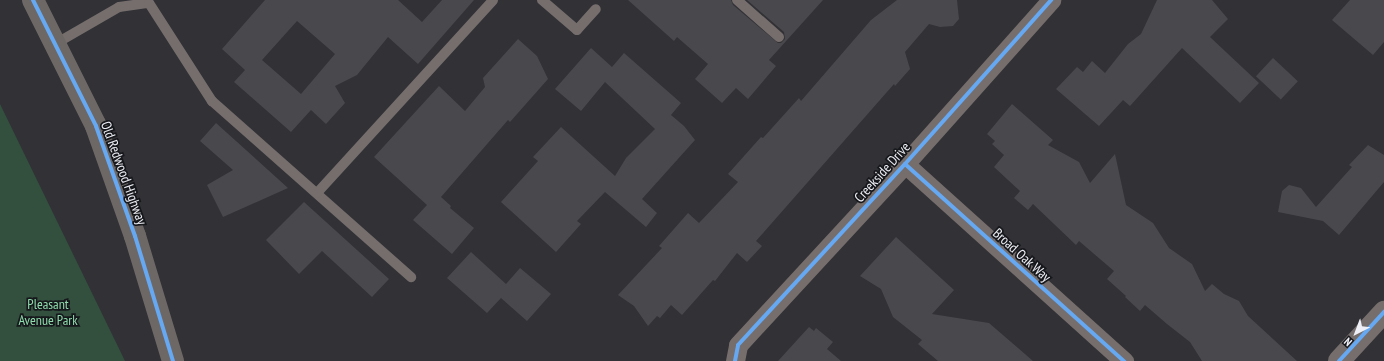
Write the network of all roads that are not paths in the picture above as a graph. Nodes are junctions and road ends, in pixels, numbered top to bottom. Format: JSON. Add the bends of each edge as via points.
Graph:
{"nodes":[{"id":1,"x":33,"y":0,"type":"edge"},
{"id":2,"x":493,"y":0,"type":"edge"},
{"id":3,"x":542,"y":0,"type":"edge"},
{"id":4,"x":737,"y":0,"type":"edge"},
{"id":5,"x":1051,"y":0,"type":"edge"},
{"id":6,"x":596,"y":9,"type":"dead end"},
{"id":7,"x":779,"y":37,"type":"dead end"},
{"id":8,"x":55,"y":44,"type":"junction"},
{"id":9,"x":905,"y":164,"type":"junction"},
{"id":10,"x":317,"y":193,"type":"junction"},
{"id":11,"x":411,"y":277,"type":"dead end"},
{"id":12,"x":1384,"y":312,"type":"edge"},
{"id":13,"x":173,"y":361,"type":"edge"},
{"id":14,"x":735,"y":361,"type":"edge"},
{"id":15,"x":1124,"y":361,"type":"edge"},
{"id":16,"x":1339,"y":361,"type":"edge"}],
"edges":[{"from":1,"to":8,"type":"main road","name":"Old Redwood Highway"},
{"from":2,"to":10,"type":"lane"},
{"from":3,"to":6,"type":"lane","via":[[577,30]]},
{"from":4,"to":7,"type":"lane"},
{"from":5,"to":9,"type":"street","name":"Creekside Drive"},
{"from":8,"to":10,"type":"lane","via":[[119,7],[149,3],[212,101]]},
{"from":8,"to":13,"type":"main road","name":"Old Redwood Highway","via":[[96,126],[135,236]]},
{"from":9,"to":14,"type":"street","name":"Creekside Drive","via":[[738,345]]},
{"from":9,"to":15,"type":"street","name":"Broad Oak Way"},
{"from":10,"to":11,"type":"lane"},
{"from":12,"to":16,"type":"street"}]}
